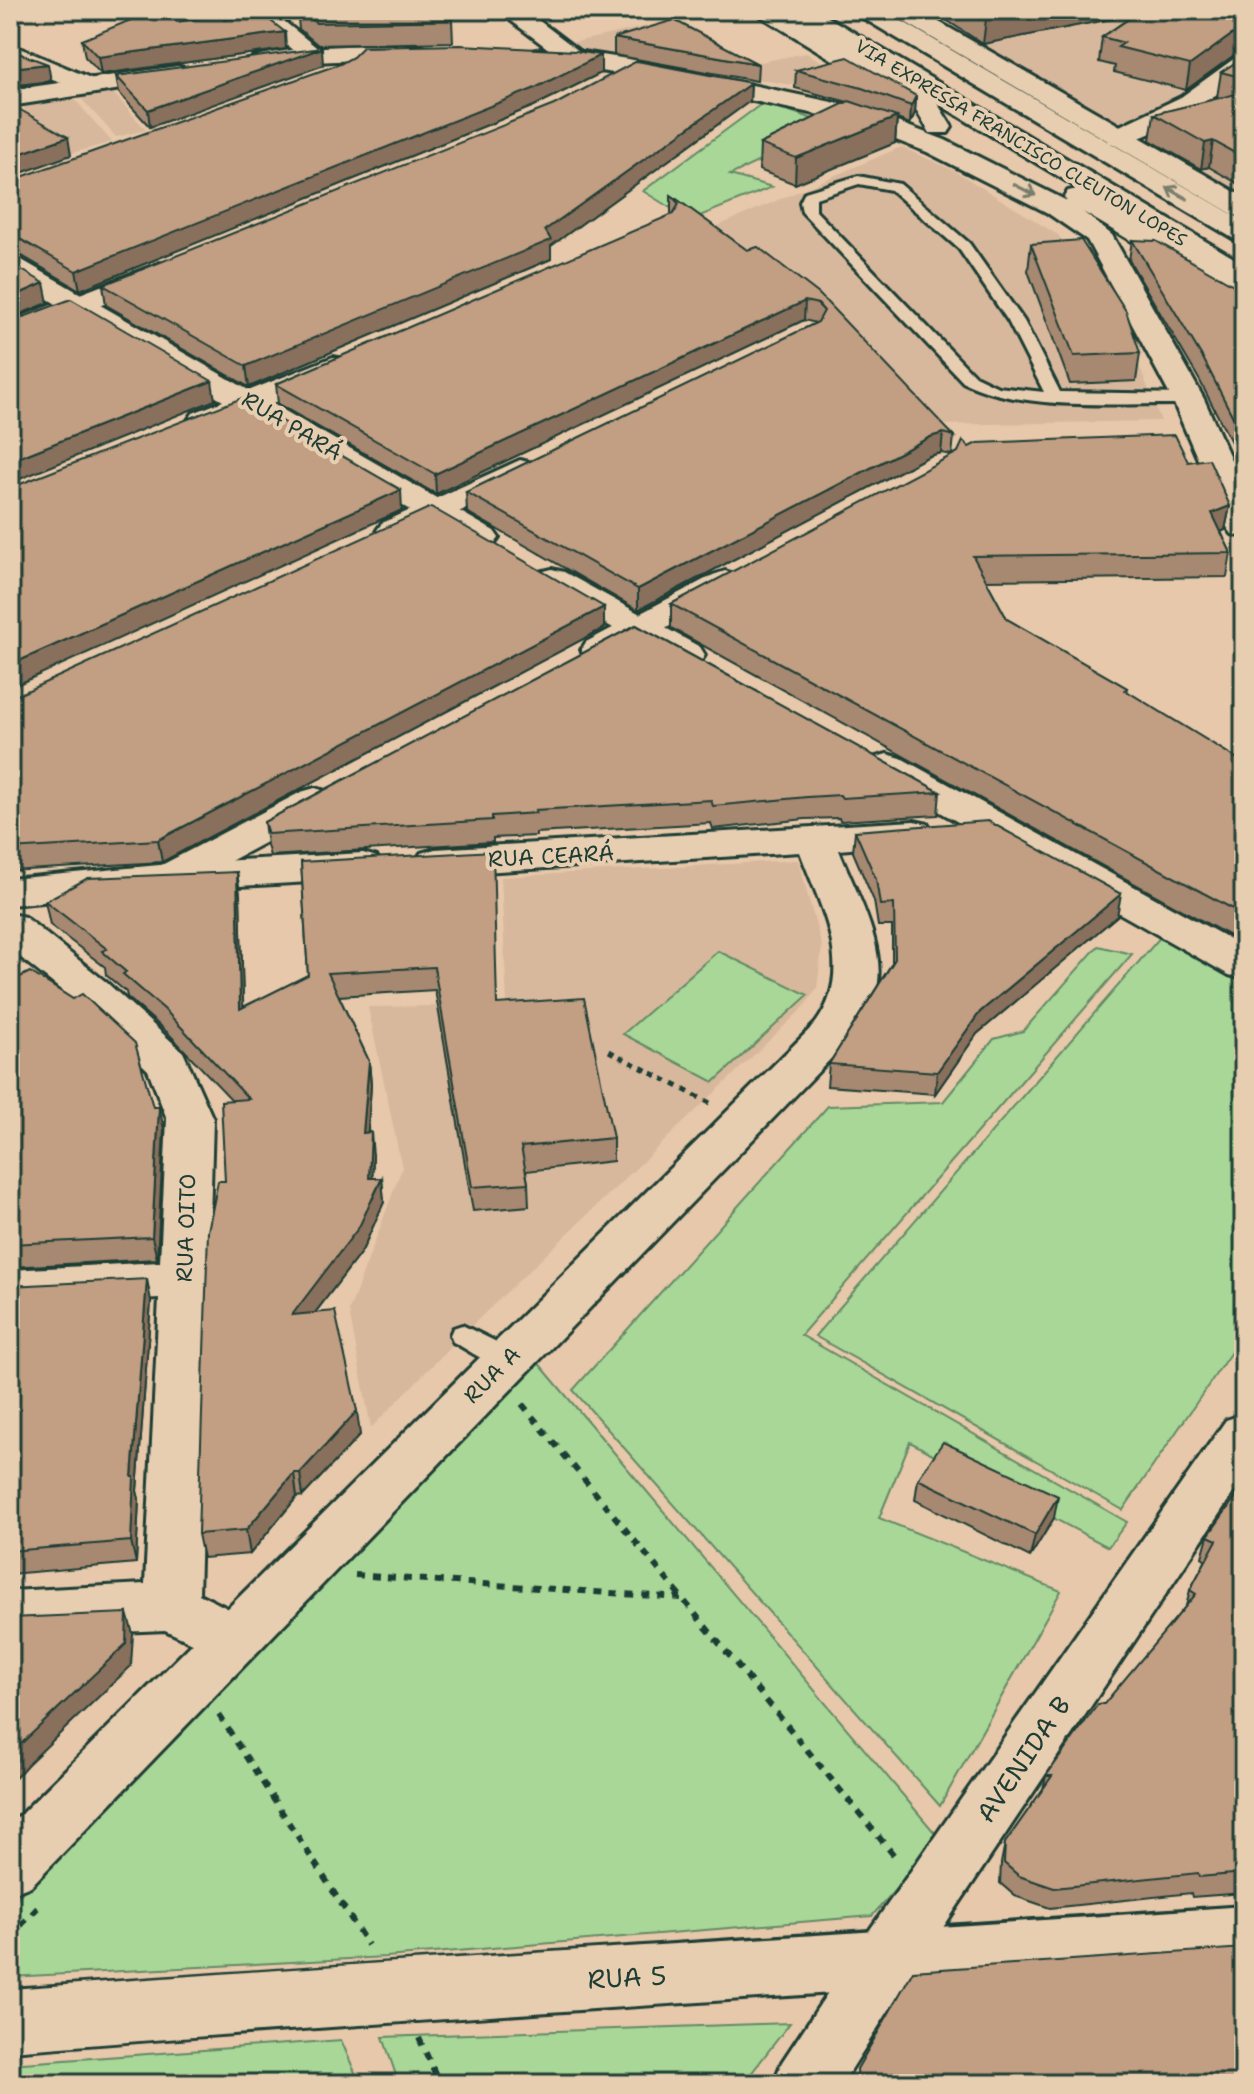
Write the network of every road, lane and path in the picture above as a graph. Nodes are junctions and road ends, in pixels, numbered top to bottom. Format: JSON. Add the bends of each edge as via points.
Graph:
{"nodes":[{"id":1,"x":255,"y":10,"type":"edge"},
{"id":2,"x":509,"y":10,"type":"edge"},
{"id":3,"x":767,"y":10,"type":"edge"},
{"id":4,"x":799,"y":10,"type":"edge"},
{"id":5,"x":866,"y":10,"type":"edge"},
{"id":6,"x":901,"y":10,"type":"edge"},
{"id":7,"x":10,"y":51,"type":"edge"},
{"id":8,"x":446,"y":52,"type":"edge"},
{"id":9,"x":519,"y":55,"type":"edge"},
{"id":10,"x":576,"y":58,"type":"junction"},
{"id":11,"x":1244,"y":63,"type":"edge"},
{"id":12,"x":233,"y":66,"type":"edge"},
{"id":13,"x":315,"y":67,"type":"junction"},
{"id":14,"x":634,"y":68,"type":"junction"},
{"id":15,"x":201,"y":70,"type":"edge"},
{"id":16,"x":91,"y":87,"type":"junction"},
{"id":17,"x":596,"y":88,"type":"edge"},
{"id":18,"x":10,"y":98,"type":"edge"},
{"id":19,"x":851,"y":114,"type":"junction"},
{"id":20,"x":1042,"y":114,"type":"junction"},
{"id":21,"x":939,"y":127,"type":"junction"},
{"id":22,"x":1118,"y":137,"type":"junction"},
{"id":23,"x":979,"y":167,"type":"junction"},
{"id":24,"x":1076,"y":196,"type":"junction"},
{"id":25,"x":1244,"y":209,"type":"edge"},
{"id":26,"x":1244,"y":233,"type":"edge"},
{"id":27,"x":1098,"y":235,"type":"junction"},
{"id":28,"x":1157,"y":254,"type":"junction"},
{"id":29,"x":184,"y":263,"type":"edge"},
{"id":30,"x":10,"y":265,"type":"edge"},
{"id":31,"x":1115,"y":266,"type":"junction"},
{"id":32,"x":1192,"y":266,"type":"junction"},
{"id":33,"x":1244,"y":276,"type":"edge"},
{"id":34,"x":1244,"y":297,"type":"edge"},
{"id":35,"x":83,"y":304,"type":"junction"},
{"id":36,"x":10,"y":332,"type":"edge"},
{"id":37,"x":364,"y":352,"type":"edge"},
{"id":38,"x":1054,"y":396,"type":"junction"},
{"id":39,"x":1188,"y":399,"type":"junction"},
{"id":40,"x":250,"y":401,"type":"junction"},
{"id":41,"x":179,"y":430,"type":"edge"},
{"id":42,"x":549,"y":456,"type":"edge"},
{"id":43,"x":435,"y":511,"type":"junction"},
{"id":44,"x":1244,"y":527,"type":"edge"},
{"id":45,"x":364,"y":543,"type":"edge"},
{"id":46,"x":749,"y":569,"type":"edge"},
{"id":47,"x":638,"y":629,"type":"junction"},
{"id":48,"x":570,"y":665,"type":"edge"},
{"id":49,"x":721,"y":674,"type":"edge"},
{"id":50,"x":858,"y":750,"type":"edge"},
{"id":51,"x":349,"y":782,"type":"edge"},
{"id":52,"x":996,"y":826,"type":"junction"},
{"id":53,"x":816,"y":841,"type":"junction"},
{"id":54,"x":170,"y":877,"type":"junction"},
{"id":55,"x":10,"y":892,"type":"edge"},
{"id":56,"x":10,"y":927,"type":"edge"},
{"id":57,"x":1244,"y":965,"type":"edge"},
{"id":58,"x":609,"y":1051,"type":"dead end"},
{"id":59,"x":743,"y":1120,"type":"junction"},
{"id":60,"x":183,"y":1279,"type":"junction"},
{"id":61,"x":10,"y":1288,"type":"edge"},
{"id":62,"x":462,"y":1335,"type":"dead end"},
{"id":63,"x":502,"y":1365,"type":"junction"},
{"id":64,"x":1244,"y":1435,"type":"edge"},
{"id":65,"x":299,"y":1571,"type":"junction"},
{"id":66,"x":682,"y":1598,"type":"junction"},
{"id":67,"x":171,"y":1606,"type":"junction"},
{"id":68,"x":10,"y":1614,"type":"edge"},
{"id":69,"x":233,"y":1638,"type":"junction"},
{"id":70,"x":195,"y":1677,"type":"junction"},
{"id":71,"x":10,"y":1866,"type":"edge"},
{"id":72,"x":928,"y":1897,"type":"junction"},
{"id":73,"x":1244,"y":1935,"type":"edge"},
{"id":74,"x":884,"y":1962,"type":"junction"},
{"id":75,"x":397,"y":1990,"type":"junction"},
{"id":76,"x":10,"y":2020,"type":"edge"},
{"id":77,"x":440,"y":2084,"type":"edge"},
{"id":78,"x":805,"y":2084,"type":"edge"}],
"edges":[{"from":1,"to":13,"type":"main road"},
{"from":2,"to":10,"type":"main road"},
{"from":3,"to":21,"type":"main road","via":[[927,106]]},
{"from":4,"to":33,"type":"main road","name":"VIA EXPRESSA FRANCISCO CLEUTON LOPES"},
{"from":5,"to":20,"type":"main road","name":"VIA EXPRESSA FRANCISCO CLEUTON LOPES"},
{"from":6,"to":22,"type":"main road"},
{"from":7,"to":16,"type":"main road"},
{"from":8,"to":13,"type":"main road","via":[[358,53],[344,67]]},
{"from":9,"to":10,"type":"main road"},
{"from":10,"to":14,"type":"main road"},
{"from":11,"to":22,"type":"main road","via":[[1190,102]]},
{"from":12,"to":13,"type":"main road"},
{"from":14,"to":17,"type":"main road"},
{"from":14,"to":19,"type":"main road"},
{"from":15,"to":16,"type":"main road"},
{"from":16,"to":18,"type":"main road"},
{"from":19,"to":21,"type":"main road"},
{"from":19,"to":23,"type":"main road"},
{"from":20,"to":22,"type":"main road"},
{"from":26,"to":20,"type":"main road","name":"VIA EXPRESSA FRANCISCO CLEUTON LOPES","one_way":true},
{"from":21,"to":23,"type":"main road"},
{"from":21,"to":24,"type":"main road","via":[[975,135]]},
{"from":22,"to":25,"type":"main road"},
{"from":23,"to":27,"type":"main road","one_way":true,"via":[[1056,206]]},
{"from":24,"to":27,"type":"main road","via":[[1077,208]]},
{"from":24,"to":32,"type":"main road"},
{"from":27,"to":28,"type":"main road"},
{"from":27,"to":31,"type":"main road"},
{"from":28,"to":31,"type":"main road"},
{"from":28,"to":32,"type":"main road"},
{"from":29,"to":35,"type":"main road"},
{"from":30,"to":35,"type":"main road","name":"RUA PARÁ"},
{"from":31,"to":39,"type":"main road"},
{"from":32,"to":34,"type":"main road"},
{"from":35,"to":36,"type":"main road"},
{"from":35,"to":40,"type":"main road","name":"RUA PARÁ"},
{"from":37,"to":40,"type":"main road"},
{"from":38,"to":38,"type":"lane","via":[[1016,396],[969,379],[809,212],[810,195],[858,180],[895,187],[964,246],[1016,321]]},
{"from":38,"to":39,"type":"lane"},
{"from":39,"to":44,"type":"main road"},
{"from":40,"to":41,"type":"main road"},
{"from":40,"to":43,"type":"main road","name":"RUA PARÁ"},
{"from":42,"to":43,"type":"main road"},
{"from":43,"to":45,"type":"main road"},
{"from":43,"to":47,"type":"main road","name":"RUA PARÁ"},
{"from":46,"to":47,"type":"main road"},
{"from":47,"to":48,"type":"main road"},
{"from":47,"to":49,"type":"main road","name":"RUA PARÁ"},
{"from":50,"to":52,"type":"main road"},
{"from":51,"to":54,"type":"main road"},
{"from":52,"to":53,"type":"main road","name":"RUA CEARÁ"},
{"from":52,"to":57,"type":"main road"},
{"from":53,"to":54,"type":"main road","name":"RUA CEARÁ"},
{"from":53,"to":59,"type":"main road","name":"RUA A","via":[[855,950],[855,994],[830,1034]]},
{"from":54,"to":55,"type":"main road","name":"RUA CEARÁ"},
{"from":56,"to":60,"type":"main road","name":"RUA OITO","via":[[167,1063],[190,1119]]},
{"from":58,"to":59,"type":"path"},
{"from":59,"to":63,"type":"main road","name":"RUA A"},
{"from":60,"to":61,"type":"main road"},
{"from":60,"to":67,"type":"main road","name":"RUA OITO"},
{"from":62,"to":63,"type":"lane"},
{"from":63,"to":65,"type":"main road","name":"RUA A"},
{"from":63,"to":66,"type":"path"},
{"from":64,"to":72,"type":"main road","name":"AVENIDA B"},
{"from":65,"to":66,"type":"path"},
{"from":65,"to":69,"type":"main road","name":"RUA A"},
{"from":66,"to":72,"type":"path"},
{"from":67,"to":68,"type":"main road"},
{"from":67,"to":69,"type":"main road"},
{"from":69,"to":70,"type":"main road","name":"RUA A"},
{"from":70,"to":71,"type":"main road","name":"RUA A"},
{"from":70,"to":75,"type":"path"},
{"from":72,"to":74,"type":"main road","name":"AVENIDA B"},
{"from":73,"to":74,"type":"main road","name":"RUA 5"},
{"from":74,"to":75,"type":"main road","name":"RUA 5"},
{"from":74,"to":78,"type":"main road","name":"AVENIDA B"},
{"from":75,"to":76,"type":"main road","name":"RUA 5"},
{"from":75,"to":77,"type":"path"}]}
